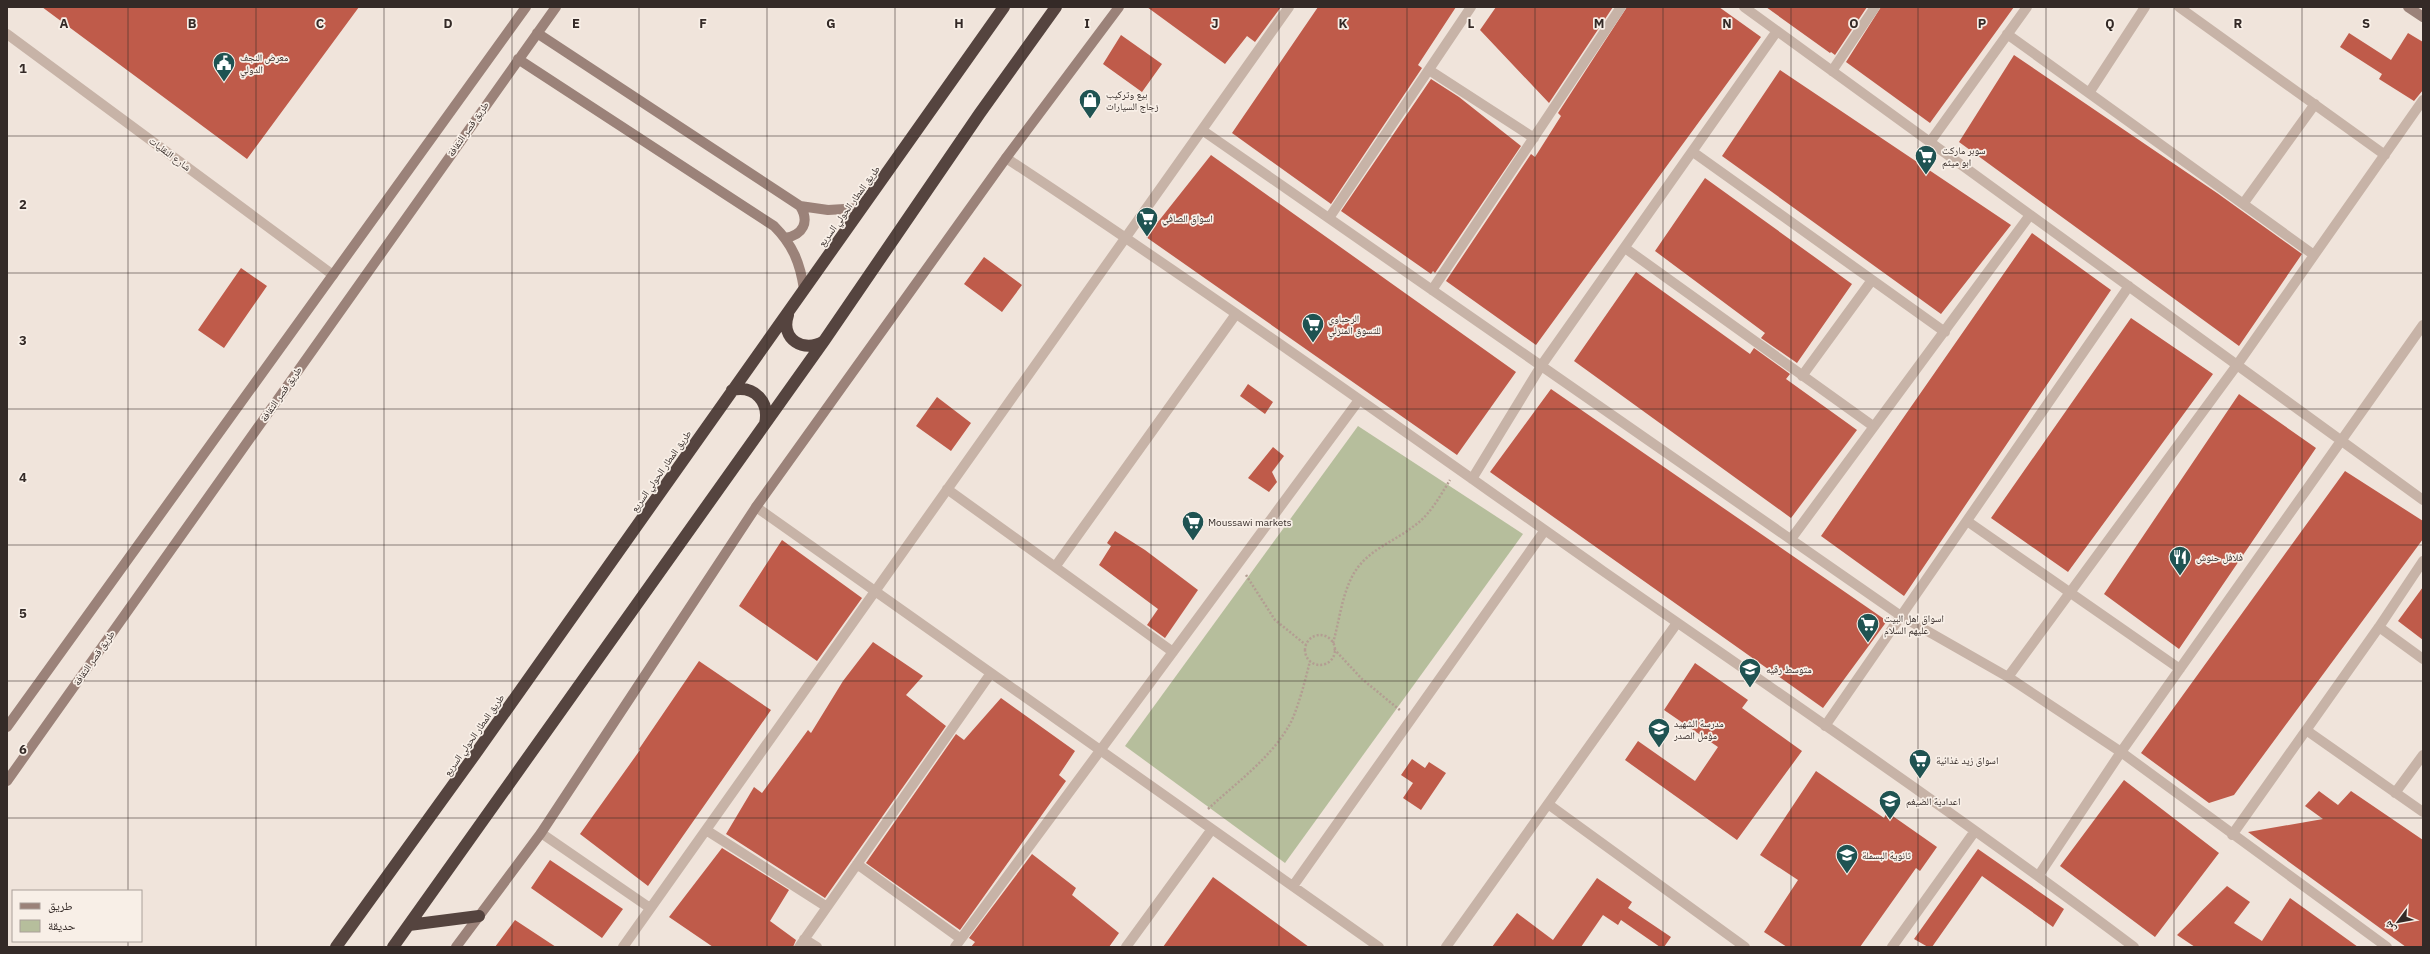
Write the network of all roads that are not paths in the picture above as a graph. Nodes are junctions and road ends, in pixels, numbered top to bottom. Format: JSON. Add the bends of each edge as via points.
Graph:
{"nodes":[{"id":1,"x":526,"y":7,"type":"edge"},
{"id":2,"x":556,"y":7,"type":"edge"},
{"id":3,"x":1004,"y":7,"type":"edge"},
{"id":4,"x":1056,"y":7,"type":"edge"},
{"id":5,"x":1119,"y":7,"type":"edge"},
{"id":6,"x":1289,"y":7,"type":"edge"},
{"id":7,"x":1471,"y":7,"type":"edge"},
{"id":8,"x":1621,"y":7,"type":"edge"},
{"id":9,"x":1744,"y":7,"type":"edge"},
{"id":10,"x":1875,"y":7,"type":"edge"},
{"id":11,"x":2027,"y":7,"type":"edge"},
{"id":12,"x":2145,"y":7,"type":"edge"},
{"id":13,"x":2179,"y":7,"type":"edge"},
{"id":14,"x":2408,"y":7,"type":"edge"},
{"id":15,"x":2423,"y":17,"type":"edge"},
{"id":16,"x":1777,"y":31,"type":"junction"},
{"id":17,"x":537,"y":33,"type":"junction"},
{"id":18,"x":7,"y":34,"type":"edge"},
{"id":19,"x":2007,"y":34,"type":"junction"},
{"id":20,"x":518,"y":59,"type":"junction"},
{"id":21,"x":1429,"y":70,"type":"junction"},
{"id":22,"x":1832,"y":71,"type":"junction"},
{"id":23,"x":2089,"y":92,"type":"junction"},
{"id":24,"x":2423,"y":100,"type":"edge"},
{"id":25,"x":2315,"y":104,"type":"junction"},
{"id":26,"x":1202,"y":130,"type":"junction"},
{"id":27,"x":1534,"y":138,"type":"junction"},
{"id":28,"x":1930,"y":142,"type":"junction"},
{"id":29,"x":1693,"y":152,"type":"junction"},
{"id":30,"x":2385,"y":155,"type":"junction"},
{"id":31,"x":1006,"y":158,"type":"junction"},
{"id":32,"x":2243,"y":204,"type":"junction"},
{"id":33,"x":800,"y":206,"type":"junction"},
{"id":34,"x":861,"y":208,"type":"junction"},
{"id":35,"x":2030,"y":215,"type":"junction"},
{"id":36,"x":1329,"y":218,"type":"junction"},
{"id":37,"x":1126,"y":237,"type":"junction"},
{"id":38,"x":785,"y":238,"type":"junction"},
{"id":39,"x":1625,"y":248,"type":"junction"},
{"id":40,"x":2314,"y":255,"type":"junction"},
{"id":41,"x":333,"y":275,"type":"junction"},
{"id":42,"x":1872,"y":280,"type":"junction"},
{"id":43,"x":2129,"y":286,"type":"junction"},
{"id":44,"x":804,"y":290,"type":"junction"},
{"id":45,"x":1432,"y":290,"type":"junction"},
{"id":46,"x":788,"y":314,"type":"junction"},
{"id":47,"x":1236,"y":314,"type":"junction"},
{"id":48,"x":2423,"y":325,"type":"edge"},
{"id":49,"x":1945,"y":332,"type":"junction"},
{"id":50,"x":2420,"y":336,"type":"edge"},
{"id":51,"x":824,"y":341,"type":"junction"},
{"id":52,"x":2237,"y":365,"type":"junction"},
{"id":53,"x":1542,"y":366,"type":"junction"},
{"id":54,"x":1802,"y":376,"type":"junction"},
{"id":55,"x":732,"y":390,"type":"junction"},
{"id":56,"x":1359,"y":400,"type":"junction"},
{"id":57,"x":765,"y":424,"type":"junction"},
{"id":58,"x":1874,"y":426,"type":"junction"},
{"id":59,"x":2340,"y":440,"type":"junction"},
{"id":60,"x":1472,"y":479,"type":"junction"},
{"id":61,"x":947,"y":489,"type":"junction"},
{"id":62,"x":2423,"y":500,"type":"edge"},
{"id":63,"x":756,"y":507,"type":"junction"},
{"id":64,"x":1967,"y":521,"type":"junction"},
{"id":65,"x":1545,"y":530,"type":"junction"},
{"id":66,"x":1790,"y":539,"type":"junction"},
{"id":67,"x":2423,"y":561,"type":"edge"},
{"id":68,"x":1055,"y":567,"type":"junction"},
{"id":69,"x":875,"y":591,"type":"junction"},
{"id":70,"x":2070,"y":592,"type":"junction"},
{"id":71,"x":1901,"y":616,"type":"junction"},
{"id":72,"x":1677,"y":623,"type":"junction"},
{"id":73,"x":2379,"y":627,"type":"junction"},
{"id":74,"x":1173,"y":652,"type":"junction"},
{"id":75,"x":2423,"y":659,"type":"edge"},
{"id":76,"x":2180,"y":669,"type":"junction"},
{"id":77,"x":991,"y":673,"type":"junction"},
{"id":78,"x":2008,"y":677,"type":"junction"},
{"id":79,"x":1825,"y":726,"type":"junction"},
{"id":80,"x":7,"y":727,"type":"edge"},
{"id":81,"x":2306,"y":730,"type":"junction"},
{"id":82,"x":1100,"y":750,"type":"junction"},
{"id":83,"x":2121,"y":752,"type":"junction"},
{"id":84,"x":2423,"y":755,"type":"edge"},
{"id":85,"x":7,"y":781,"type":"edge"},
{"id":86,"x":2395,"y":793,"type":"junction"},
{"id":87,"x":1548,"y":804,"type":"junction"},
{"id":88,"x":2423,"y":812,"type":"edge"},
{"id":89,"x":1212,"y":829,"type":"junction"},
{"id":90,"x":706,"y":830,"type":"junction"},
{"id":91,"x":1975,"y":831,"type":"junction"},
{"id":92,"x":541,"y":833,"type":"junction"},
{"id":93,"x":2232,"y":835,"type":"junction"},
{"id":94,"x":857,"y":864,"type":"junction"},
{"id":95,"x":2039,"y":875,"type":"junction"},
{"id":96,"x":1293,"y":886,"type":"junction"},
{"id":97,"x":827,"y":907,"type":"junction"},
{"id":98,"x":650,"y":908,"type":"junction"},
{"id":99,"x":479,"y":916,"type":"junction"},
{"id":100,"x":409,"y":925,"type":"junction"},
{"id":101,"x":801,"y":943,"type":"edge"},
{"id":102,"x":958,"y":943,"type":"edge"},
{"id":103,"x":336,"y":947,"type":"edge"},
{"id":104,"x":393,"y":947,"type":"edge"},
{"id":105,"x":456,"y":947,"type":"edge"},
{"id":106,"x":623,"y":947,"type":"edge"},
{"id":107,"x":817,"y":947,"type":"edge"},
{"id":108,"x":1126,"y":947,"type":"edge"},
{"id":109,"x":1379,"y":947,"type":"edge"},
{"id":110,"x":1446,"y":947,"type":"edge"},
{"id":111,"x":1745,"y":947,"type":"edge"},
{"id":112,"x":1892,"y":947,"type":"edge"},
{"id":113,"x":2134,"y":947,"type":"edge"},
{"id":114,"x":2388,"y":947,"type":"edge"}],
"edges":[{"from":1,"to":41,"type":"street"},
{"from":2,"to":17,"type":"street","name":"طريق قصر الثقافة"},
{"from":3,"to":34,"type":"highway","name":"طريق المطار الحولي السريع"},
{"from":4,"to":51,"type":"highway"},
{"from":5,"to":31,"type":"street"},
{"from":6,"to":26,"type":"street"},
{"from":7,"to":21,"type":"street"},
{"from":8,"to":27,"type":"street"},
{"from":9,"to":16,"type":"street"},
{"from":10,"to":22,"type":"street"},
{"from":11,"to":19,"type":"street"},
{"from":12,"to":23,"type":"street"},
{"from":13,"to":25,"type":"street"},
{"from":14,"to":15,"type":"street"},
{"from":16,"to":22,"type":"street"},
{"from":16,"to":29,"type":"street"},
{"from":17,"to":20,"type":"street","name":"طريق قصر الثقافة"},
{"from":17,"to":33,"type":"street"},
{"from":18,"to":41,"type":"street","name":"شارع النقليات"},
{"from":19,"to":23,"type":"street"},
{"from":19,"to":28,"type":"street"},
{"from":20,"to":38,"type":"street","via":[[765,219]]},
{"from":20,"to":85,"type":"street","name":"طريق قصر الثقافة"},
{"from":21,"to":27,"type":"street"},
{"from":21,"to":36,"type":"street"},
{"from":22,"to":28,"type":"street"},
{"from":23,"to":32,"type":"street"},
{"from":24,"to":30,"type":"street"},
{"from":25,"to":30,"type":"street"},
{"from":25,"to":32,"type":"street"},
{"from":26,"to":36,"type":"street"},
{"from":26,"to":37,"type":"street"},
{"from":27,"to":45,"type":"street"},
{"from":28,"to":35,"type":"street"},
{"from":29,"to":39,"type":"street"},
{"from":29,"to":42,"type":"street"},
{"from":30,"to":40,"type":"street"},
{"from":31,"to":37,"type":"street"},
{"from":31,"to":63,"type":"street"},
{"from":32,"to":40,"type":"street"},
{"from":33,"to":34,"type":"street","via":[[828,210]]},
{"from":33,"to":38,"type":"street","via":[[805,214],[806,223],[802,231]]},
{"from":34,"to":44,"type":"highway","name":"طريق المطار الحولي السريع"},
{"from":35,"to":43,"type":"street"},
{"from":35,"to":49,"type":"street"},
{"from":36,"to":45,"type":"street"},
{"from":37,"to":47,"type":"street"},
{"from":37,"to":61,"type":"street"},
{"from":38,"to":44,"type":"street","via":[[797,256]]},
{"from":39,"to":53,"type":"street"},
{"from":39,"to":54,"type":"street"},
{"from":40,"to":52,"type":"street"},
{"from":41,"to":80,"type":"street"},
{"from":42,"to":49,"type":"street"},
{"from":42,"to":54,"type":"street"},
{"from":43,"to":52,"type":"street"},
{"from":43,"to":64,"type":"street"},
{"from":44,"to":46,"type":"highway","name":"طريق المطار الحولي السريع"},
{"from":45,"to":53,"type":"street"},
{"from":46,"to":51,"type":"highway","via":[[786,327],[798,344],[812,346]]},
{"from":46,"to":55,"type":"highway","name":"طريق المطار الحولي السريع"},
{"from":47,"to":56,"type":"street"},
{"from":47,"to":68,"type":"street"},
{"from":48,"to":50,"type":"street"},
{"from":49,"to":58,"type":"street"},
{"from":50,"to":59,"type":"street"},
{"from":51,"to":57,"type":"highway"},
{"from":52,"to":59,"type":"street"},
{"from":52,"to":70,"type":"street"},
{"from":53,"to":60,"type":"street"},
{"from":53,"to":66,"type":"street"},
{"from":54,"to":58,"type":"street"},
{"from":55,"to":57,"type":"highway","via":[[747,389],[759,396],[766,409]]},
{"from":55,"to":103,"type":"highway","name":"طريق المطار الحولي السريع"},
{"from":56,"to":60,"type":"street"},
{"from":56,"to":74,"type":"street"},
{"from":57,"to":100,"type":"highway"},
{"from":58,"to":66,"type":"street"},
{"from":59,"to":62,"type":"street"},
{"from":59,"to":76,"type":"street"},
{"from":60,"to":65,"type":"street"},
{"from":61,"to":68,"type":"street"},
{"from":61,"to":69,"type":"street"},
{"from":63,"to":69,"type":"street"},
{"from":63,"to":92,"type":"street"},
{"from":64,"to":70,"type":"street"},
{"from":64,"to":71,"type":"street"},
{"from":65,"to":72,"type":"street"},
{"from":65,"to":96,"type":"street"},
{"from":66,"to":71,"type":"street"},
{"from":67,"to":73,"type":"street"},
{"from":68,"to":74,"type":"street"},
{"from":69,"to":77,"type":"street"},
{"from":69,"to":90,"type":"street"},
{"from":70,"to":76,"type":"street"},
{"from":70,"to":78,"type":"street"},
{"from":71,"to":78,"type":"street"},
{"from":71,"to":79,"type":"street"},
{"from":72,"to":79,"type":"street"},
{"from":72,"to":87,"type":"street"},
{"from":73,"to":75,"type":"street"},
{"from":73,"to":81,"type":"street"},
{"from":74,"to":82,"type":"street"},
{"from":76,"to":83,"type":"street"},
{"from":77,"to":82,"type":"street"},
{"from":77,"to":94,"type":"street"},
{"from":78,"to":83,"type":"street"},
{"from":79,"to":91,"type":"street"},
{"from":81,"to":86,"type":"street"},
{"from":81,"to":93,"type":"street"},
{"from":82,"to":89,"type":"street"},
{"from":82,"to":102,"type":"street"},
{"from":83,"to":93,"type":"street"},
{"from":83,"to":95,"type":"street"},
{"from":84,"to":86,"type":"street"},
{"from":86,"to":88,"type":"street"},
{"from":87,"to":110,"type":"street"},
{"from":87,"to":111,"type":"street"},
{"from":89,"to":96,"type":"street"},
{"from":89,"to":108,"type":"street"},
{"from":90,"to":97,"type":"street"},
{"from":90,"to":98,"type":"street"},
{"from":91,"to":95,"type":"street"},
{"from":91,"to":112,"type":"street"},
{"from":92,"to":98,"type":"street"},
{"from":92,"to":99,"type":"street"},
{"from":93,"to":114,"type":"street"},
{"from":94,"to":97,"type":"street"},
{"from":94,"to":102,"type":"street"},
{"from":95,"to":113,"type":"street"},
{"from":96,"to":109,"type":"street"},
{"from":97,"to":101,"type":"street"},
{"from":98,"to":106,"type":"street"},
{"from":99,"to":100,"type":"highway"},
{"from":99,"to":105,"type":"street"},
{"from":100,"to":104,"type":"highway"},
{"from":101,"to":107,"type":"street"}]}
